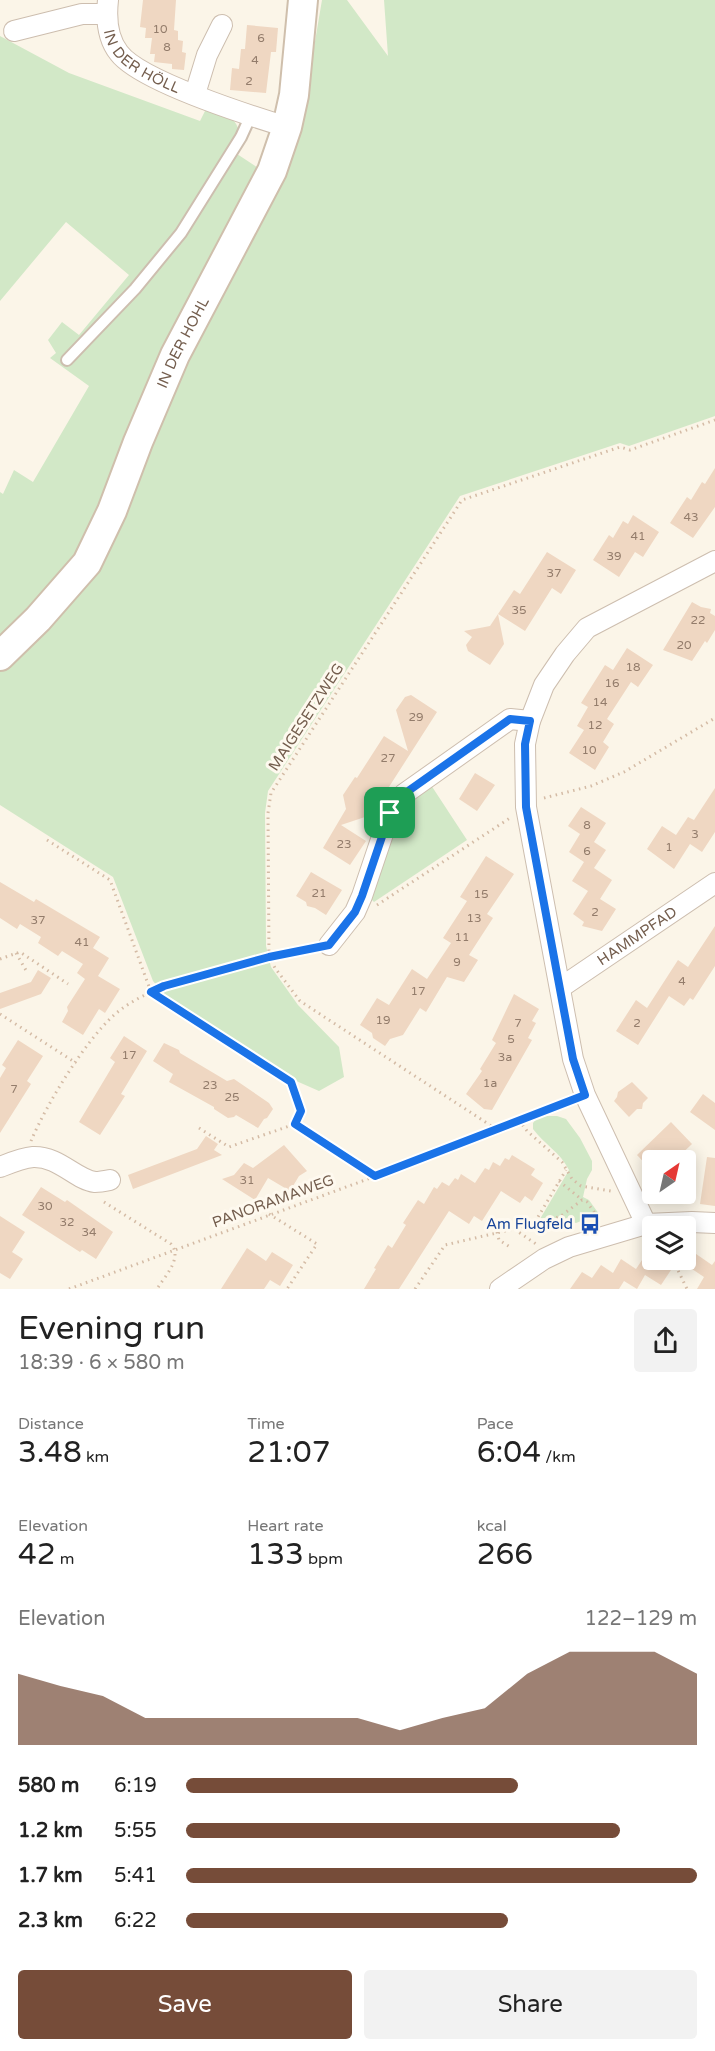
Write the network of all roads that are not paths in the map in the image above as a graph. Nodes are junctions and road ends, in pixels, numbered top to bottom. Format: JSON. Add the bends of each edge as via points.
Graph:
{"nodes":[{"id":1,"x":303,"y":0,"type":"edge"},
{"id":2,"x":107,"y":7,"type":"edge"},
{"id":3,"x":222,"y":25,"type":"dead end"},
{"id":4,"x":14,"y":31,"type":"dead end"},
{"id":5,"x":195,"y":94,"type":"junction"},
{"id":6,"x":251,"y":115,"type":"junction"},
{"id":7,"x":287,"y":127,"type":"junction"},
{"id":8,"x":67,"y":360,"type":"dead end"},
{"id":9,"x":715,"y":561,"type":"edge"},
{"id":10,"x":0,"y":656,"type":"edge"},
{"id":11,"x":530,"y":721,"type":"junction"},
{"id":12,"x":715,"y":883,"type":"edge"},
{"id":13,"x":329,"y":945,"type":"road end"},
{"id":14,"x":560,"y":988,"type":"junction"},
{"id":15,"x":0,"y":1167,"type":"edge"},
{"id":16,"x":110,"y":1180,"type":"dead end"},
{"id":17,"x":642,"y":1216,"type":"edge"},
{"id":18,"x":696,"y":1222,"type":"edge"},
{"id":19,"x":715,"y":1223,"type":"edge"},
{"id":20,"x":642,"y":1225,"type":"edge"},
{"id":21,"x":500,"y":1289,"type":"edge"}],
"edges":[{"from":1,"to":7,"type":"street","name":"IN DER HOHL"},
{"from":2,"to":4,"type":"street","name":"IN DER HÖLL"},
{"from":2,"to":5,"type":"street","name":"IN DER HÖLL","via":[[109,34],[125,60],[146,74]]},
{"from":3,"to":5,"type":"street","name":"IN DER HÖLL","via":[[207,55]]},
{"from":5,"to":6,"type":"street","name":"IN DER HÖLL"},
{"from":6,"to":7,"type":"street","name":"IN DER HÖLL"},
{"from":6,"to":8,"type":"lane","via":[[181,233],[129,296]]},
{"from":7,"to":10,"type":"street","name":"IN DER HOHL","via":[[272,171],[175,355],[87,563]]},
{"from":9,"to":11,"type":"street","via":[[587,628],[544,685]]},
{"from":11,"to":13,"type":"street","via":[[510,719],[404,794],[390,813],[355,912]]},
{"from":11,"to":14,"type":"street","via":[[525,744],[526,807]]},
{"from":12,"to":14,"type":"street","name":"HAMMPFAD"},
{"from":14,"to":17,"type":"street","via":[[573,1059],[585,1095]]},
{"from":15,"to":16,"type":"street","via":[[22,1159],[43,1158],[88,1180]]},
{"from":18,"to":19,"type":"street"},
{"from":20,"to":21,"type":"street","via":[[569,1247]]}]}
